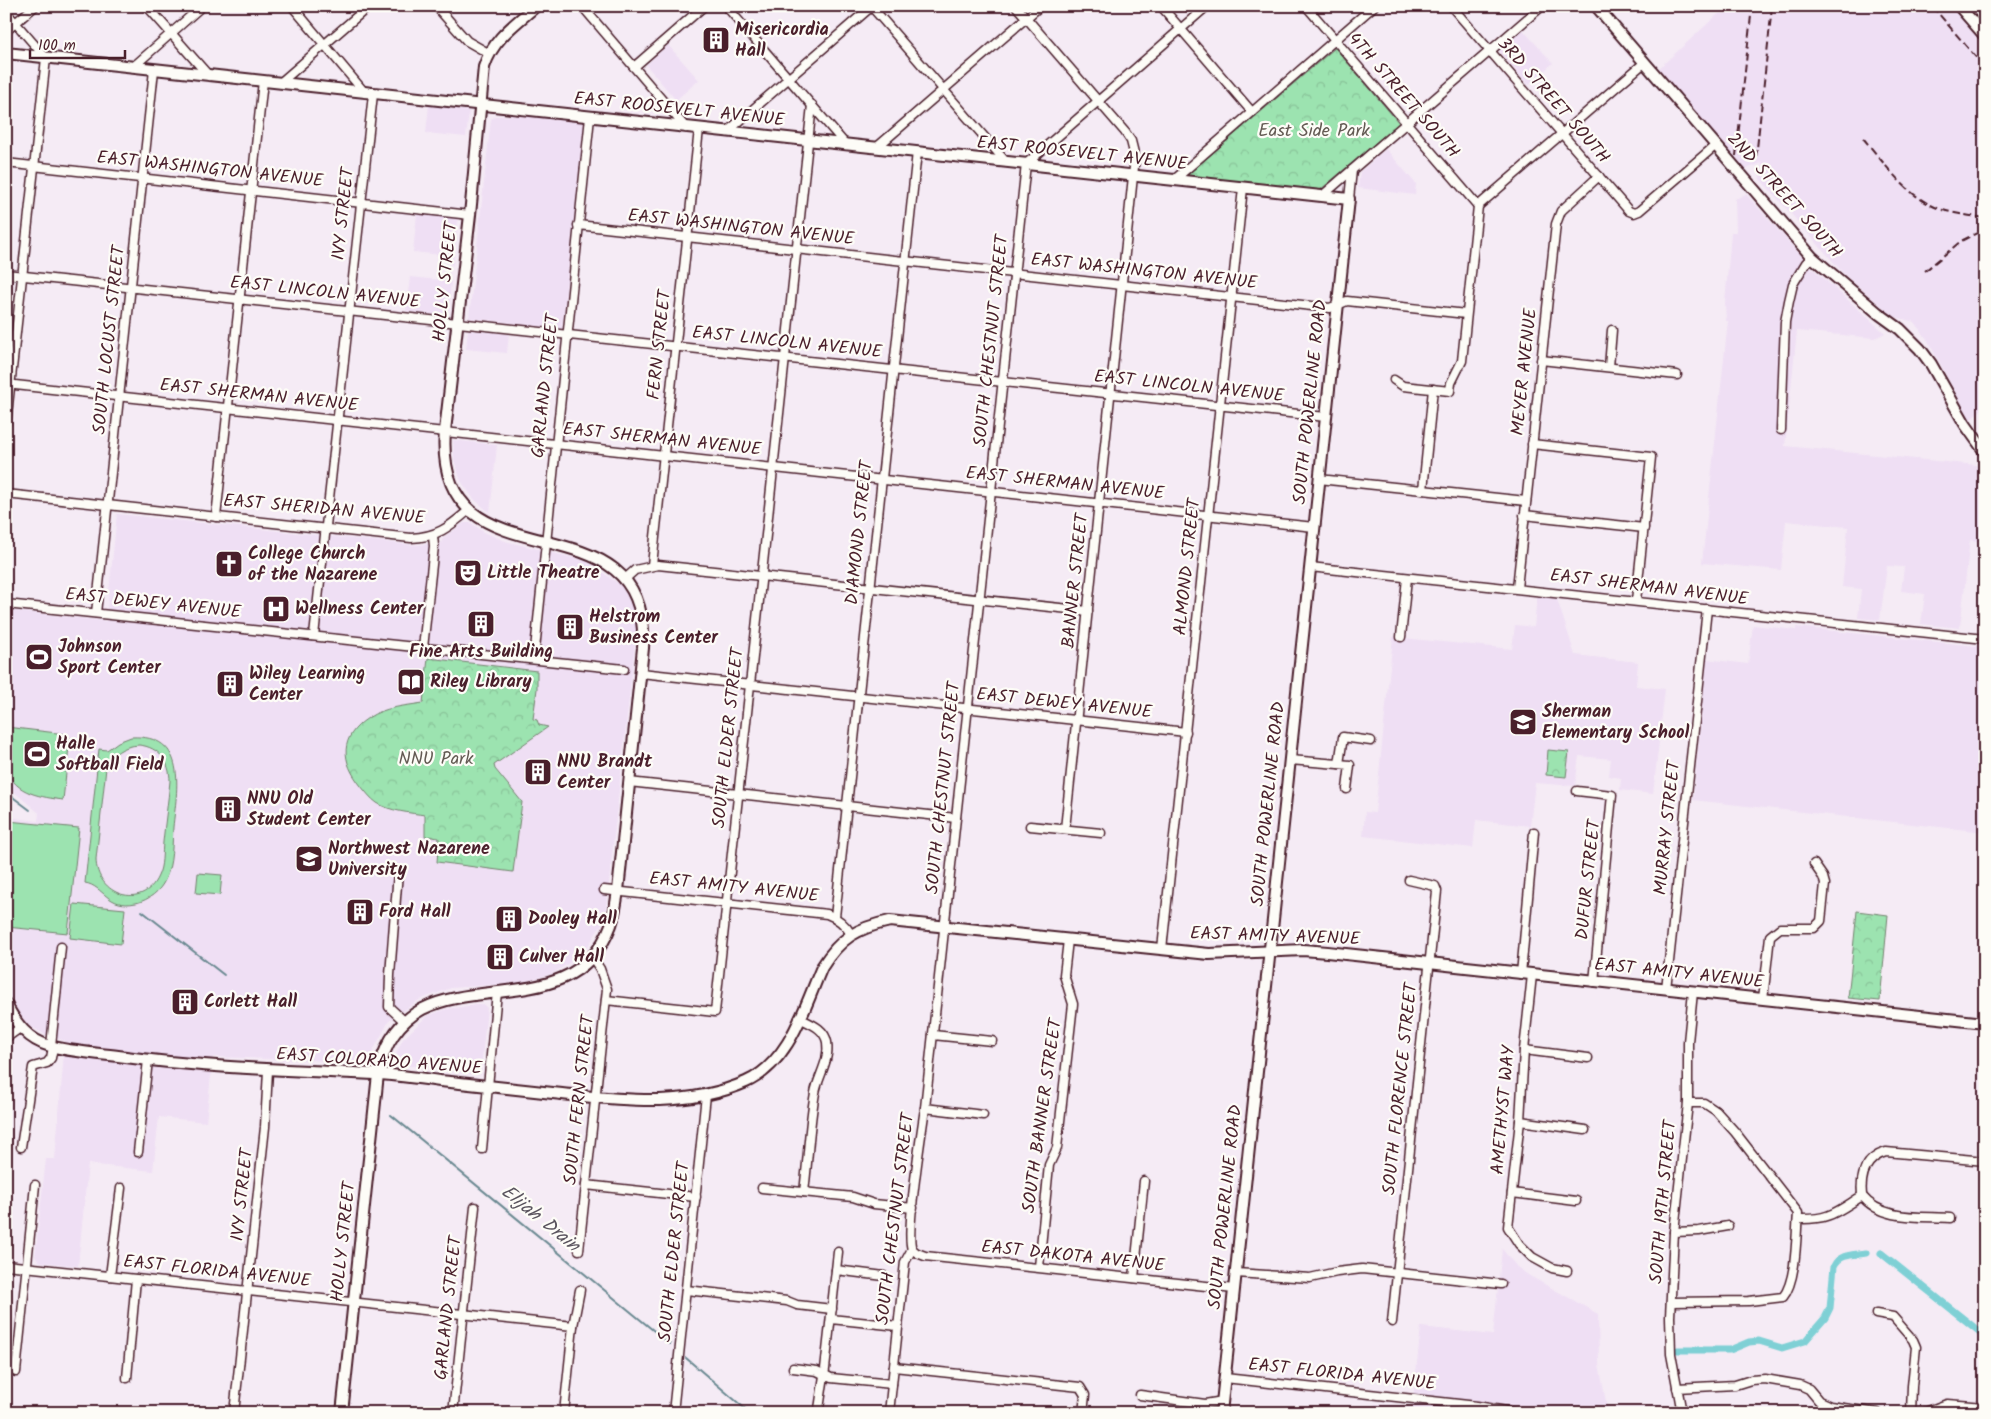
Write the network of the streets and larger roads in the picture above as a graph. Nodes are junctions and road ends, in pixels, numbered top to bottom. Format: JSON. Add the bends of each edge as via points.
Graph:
{"nodes":[{"id":1,"x":35,"y":6,"type":"edge"},
{"id":2,"x":147,"y":6,"type":"edge"},
{"id":3,"x":202,"y":6,"type":"edge"},
{"id":4,"x":292,"y":6,"type":"edge"},
{"id":5,"x":369,"y":6,"type":"edge"},
{"id":6,"x":436,"y":6,"type":"edge"},
{"id":7,"x":536,"y":6,"type":"edge"},
{"id":8,"x":582,"y":6,"type":"edge"},
{"id":9,"x":704,"y":6,"type":"edge"},
{"id":10,"x":726,"y":6,"type":"edge"},
{"id":11,"x":872,"y":6,"type":"edge"},
{"id":12,"x":1016,"y":6,"type":"edge"},
{"id":13,"x":1040,"y":6,"type":"edge"},
{"id":14,"x":1161,"y":6,"type":"edge"},
{"id":15,"x":1207,"y":6,"type":"edge"},
{"id":16,"x":1306,"y":6,"type":"edge"},
{"id":17,"x":1374,"y":6,"type":"edge"},
{"id":18,"x":1451,"y":6,"type":"edge"},
{"id":19,"x":1542,"y":6,"type":"edge"},
{"id":20,"x":1596,"y":6,"type":"edge"},
{"id":21,"x":1960,"y":6,"type":"edge"},
{"id":22,"x":6,"y":12,"type":"edge"},
{"id":23,"x":1026,"y":18,"type":"junction"},
{"id":24,"x":16,"y":23,"type":"junction"},
{"id":25,"x":1181,"y":29,"type":"junction"},
{"id":26,"x":6,"y":31,"type":"edge"},
{"id":27,"x":170,"y":34,"type":"junction"},
{"id":28,"x":1985,"y":36,"type":"edge"},
{"id":29,"x":1335,"y":40,"type":"junction"},
{"id":30,"x":325,"y":44,"type":"junction"},
{"id":31,"x":1490,"y":51,"type":"junction"},
{"id":32,"x":6,"y":53,"type":"edge"},
{"id":33,"x":488,"y":53,"type":"junction"},
{"id":34,"x":46,"y":58,"type":"junction"},
{"id":35,"x":1644,"y":63,"type":"junction"},
{"id":36,"x":133,"y":67,"type":"junction"},
{"id":37,"x":634,"y":67,"type":"junction"},
{"id":38,"x":154,"y":70,"type":"junction"},
{"id":39,"x":209,"y":76,"type":"junction"},
{"id":40,"x":789,"y":78,"type":"junction"},
{"id":41,"x":263,"y":82,"type":"junction"},
{"id":42,"x":280,"y":83,"type":"junction"},
{"id":43,"x":943,"y":90,"type":"junction"},
{"id":44,"x":369,"y":93,"type":"junction"},
{"id":45,"x":1098,"y":100,"type":"junction"},
{"id":46,"x":481,"y":104,"type":"junction"},
{"id":47,"x":812,"y":105,"type":"junction"},
{"id":48,"x":1252,"y":112,"type":"junction"},
{"id":49,"x":590,"y":117,"type":"junction"},
{"id":50,"x":1407,"y":123,"type":"junction"},
{"id":51,"x":686,"y":128,"type":"junction"},
{"id":52,"x":699,"y":129,"type":"junction"},
{"id":53,"x":727,"y":132,"type":"junction"},
{"id":54,"x":1562,"y":134,"type":"junction"},
{"id":55,"x":807,"y":141,"type":"junction"},
{"id":56,"x":846,"y":145,"type":"junction"},
{"id":57,"x":1716,"y":145,"type":"junction"},
{"id":58,"x":876,"y":148,"type":"junction"},
{"id":59,"x":917,"y":152,"type":"junction"},
{"id":60,"x":1006,"y":162,"type":"junction"},
{"id":61,"x":6,"y":163,"type":"edge"},
{"id":62,"x":1026,"y":164,"type":"junction"},
{"id":63,"x":34,"y":166,"type":"junction"},
{"id":64,"x":1352,"y":170,"type":"junction"},
{"id":65,"x":1134,"y":176,"type":"junction"},
{"id":66,"x":1599,"y":176,"type":"junction"},
{"id":67,"x":143,"y":178,"type":"junction"},
{"id":68,"x":1174,"y":180,"type":"junction"},
{"id":69,"x":1243,"y":188,"type":"junction"},
{"id":70,"x":252,"y":190,"type":"junction"},
{"id":71,"x":1322,"y":196,"type":"junction"},
{"id":72,"x":1349,"y":199,"type":"junction"},
{"id":73,"x":360,"y":202,"type":"junction"},
{"id":74,"x":1478,"y":206,"type":"junction"},
{"id":75,"x":470,"y":215,"type":"junction"},
{"id":76,"x":578,"y":226,"type":"junction"},
{"id":77,"x":688,"y":237,"type":"junction"},
{"id":78,"x":796,"y":249,"type":"junction"},
{"id":79,"x":1812,"y":257,"type":"junction"},
{"id":80,"x":906,"y":261,"type":"junction"},
{"id":81,"x":1014,"y":273,"type":"junction"},
{"id":82,"x":6,"y":274,"type":"edge"},
{"id":83,"x":22,"y":275,"type":"junction"},
{"id":84,"x":1122,"y":285,"type":"junction"},
{"id":85,"x":131,"y":287,"type":"junction"},
{"id":86,"x":1232,"y":296,"type":"junction"},
{"id":87,"x":240,"y":299,"type":"junction"},
{"id":88,"x":1338,"y":305,"type":"junction"},
{"id":89,"x":349,"y":310,"type":"junction"},
{"id":90,"x":1466,"y":314,"type":"junction"},
{"id":91,"x":458,"y":322,"type":"junction"},
{"id":92,"x":1612,"y":330,"type":"dead end"},
{"id":93,"x":566,"y":334,"type":"junction"},
{"id":94,"x":676,"y":346,"type":"junction"},
{"id":95,"x":785,"y":358,"type":"junction"},
{"id":96,"x":1541,"y":360,"type":"junction"},
{"id":97,"x":1609,"y":367,"type":"junction"},
{"id":98,"x":894,"y":370,"type":"junction"},
{"id":99,"x":1677,"y":375,"type":"dead end"},
{"id":100,"x":1394,"y":380,"type":"dead end"},
{"id":101,"x":1002,"y":382,"type":"junction"},
{"id":102,"x":8,"y":384,"type":"edge"},
{"id":103,"x":1433,"y":389,"type":"junction"},
{"id":104,"x":1111,"y":394,"type":"junction"},
{"id":105,"x":119,"y":396,"type":"junction"},
{"id":106,"x":1220,"y":406,"type":"junction"},
{"id":107,"x":228,"y":408,"type":"junction"},
{"id":108,"x":1326,"y":417,"type":"junction"},
{"id":109,"x":337,"y":420,"type":"junction"},
{"id":110,"x":6,"y":424,"type":"edge"},
{"id":111,"x":1780,"y":430,"type":"dead end"},
{"id":112,"x":445,"y":431,"type":"junction"},
{"id":113,"x":556,"y":443,"type":"junction"},
{"id":114,"x":1532,"y":444,"type":"junction"},
{"id":115,"x":1985,"y":452,"type":"edge"},
{"id":116,"x":664,"y":455,"type":"junction"},
{"id":117,"x":773,"y":467,"type":"junction"},
{"id":118,"x":882,"y":479,"type":"junction"},
{"id":119,"x":1319,"y":480,"type":"junction"},
{"id":120,"x":1422,"y":490,"type":"junction"},
{"id":121,"x":991,"y":491,"type":"junction"},
{"id":122,"x":6,"y":494,"type":"edge"},
{"id":123,"x":1526,"y":501,"type":"junction"},
{"id":124,"x":1100,"y":503,"type":"junction"},
{"id":125,"x":108,"y":505,"type":"junction"},
{"id":126,"x":469,"y":510,"type":"junction"},
{"id":127,"x":1208,"y":515,"type":"junction"},
{"id":128,"x":1524,"y":515,"type":"junction"},
{"id":129,"x":216,"y":517,"type":"junction"},
{"id":130,"x":1314,"y":526,"type":"junction"},
{"id":131,"x":326,"y":528,"type":"junction"},
{"id":132,"x":1644,"y":528,"type":"junction"},
{"id":133,"x":433,"y":536,"type":"junction"},
{"id":134,"x":546,"y":541,"type":"junction"},
{"id":135,"x":652,"y":565,"type":"junction"},
{"id":136,"x":1310,"y":567,"type":"junction"},
{"id":137,"x":761,"y":576,"type":"junction"},
{"id":138,"x":1407,"y":578,"type":"junction"},
{"id":139,"x":625,"y":579,"type":"junction"},
{"id":140,"x":870,"y":588,"type":"junction"},
{"id":141,"x":1517,"y":588,"type":"junction"},
{"id":142,"x":979,"y":600,"type":"junction"},
{"id":143,"x":1636,"y":601,"type":"junction"},
{"id":144,"x":6,"y":604,"type":"edge"},
{"id":145,"x":1707,"y":610,"type":"junction"},
{"id":146,"x":1088,"y":611,"type":"junction"},
{"id":147,"x":96,"y":614,"type":"junction"},
{"id":148,"x":314,"y":636,"type":"junction"},
{"id":149,"x":1401,"y":638,"type":"dead end"},
{"id":150,"x":1985,"y":639,"type":"edge"},
{"id":151,"x":423,"y":648,"type":"junction"},
{"id":152,"x":534,"y":659,"type":"junction"},
{"id":153,"x":624,"y":669,"type":"dead end"},
{"id":154,"x":641,"y":673,"type":"junction"},
{"id":155,"x":750,"y":685,"type":"junction"},
{"id":156,"x":859,"y":697,"type":"junction"},
{"id":157,"x":968,"y":709,"type":"junction"},
{"id":158,"x":1076,"y":720,"type":"junction"},
{"id":159,"x":1186,"y":732,"type":"junction"},
{"id":160,"x":1370,"y":741,"type":"dead end"},
{"id":161,"x":1290,"y":760,"type":"junction"},
{"id":162,"x":1340,"y":764,"type":"junction"},
{"id":163,"x":629,"y":782,"type":"junction"},
{"id":164,"x":1347,"y":789,"type":"dead end"},
{"id":165,"x":1577,"y":791,"type":"dead end"},
{"id":166,"x":738,"y":794,"type":"junction"},
{"id":167,"x":847,"y":805,"type":"junction"},
{"id":168,"x":956,"y":818,"type":"junction"},
{"id":169,"x":1030,"y":826,"type":"dead end"},
{"id":170,"x":1065,"y":830,"type":"junction"},
{"id":171,"x":1534,"y":832,"type":"dead end"},
{"id":172,"x":1101,"y":833,"type":"dead end"},
{"id":173,"x":1814,"y":864,"type":"dead end"},
{"id":174,"x":398,"y":872,"type":"dead end"},
{"id":175,"x":1409,"y":880,"type":"dead end"},
{"id":176,"x":604,"y":890,"type":"dead end"},
{"id":177,"x":618,"y":891,"type":"junction"},
{"id":178,"x":727,"y":903,"type":"junction"},
{"id":179,"x":835,"y":917,"type":"junction"},
{"id":180,"x":944,"y":926,"type":"junction"},
{"id":181,"x":851,"y":934,"type":"junction"},
{"id":182,"x":1068,"y":940,"type":"junction"},
{"id":183,"x":61,"y":947,"type":"dead end"},
{"id":184,"x":1162,"y":949,"type":"junction"},
{"id":185,"x":1269,"y":951,"type":"junction"},
{"id":186,"x":592,"y":957,"type":"junction"},
{"id":187,"x":1429,"y":963,"type":"junction"},
{"id":188,"x":1520,"y":974,"type":"junction"},
{"id":189,"x":1532,"y":975,"type":"junction"},
{"id":190,"x":1594,"y":982,"type":"junction"},
{"id":191,"x":1666,"y":989,"type":"junction"},
{"id":192,"x":497,"y":992,"type":"junction"},
{"id":193,"x":1693,"y":992,"type":"junction"},
{"id":194,"x":1763,"y":999,"type":"junction"},
{"id":195,"x":606,"y":1000,"type":"junction"},
{"id":196,"x":6,"y":1004,"type":"edge"},
{"id":197,"x":800,"y":1018,"type":"junction"},
{"id":198,"x":404,"y":1021,"type":"junction"},
{"id":199,"x":1985,"y":1023,"type":"edge"},
{"id":200,"x":20,"y":1028,"type":"junction"},
{"id":201,"x":932,"y":1035,"type":"junction"},
{"id":202,"x":6,"y":1038,"type":"edge"},
{"id":203,"x":992,"y":1041,"type":"dead end"},
{"id":204,"x":52,"y":1047,"type":"junction"},
{"id":205,"x":1524,"y":1050,"type":"junction"},
{"id":206,"x":1588,"y":1058,"type":"dead end"},
{"id":207,"x":148,"y":1060,"type":"junction"},
{"id":208,"x":268,"y":1070,"type":"junction"},
{"id":209,"x":378,"y":1074,"type":"junction"},
{"id":210,"x":488,"y":1086,"type":"junction"},
{"id":211,"x":706,"y":1095,"type":"junction"},
{"id":212,"x":595,"y":1097,"type":"junction"},
{"id":213,"x":1688,"y":1102,"type":"junction"},
{"id":214,"x":925,"y":1108,"type":"junction"},
{"id":215,"x":983,"y":1114,"type":"dead end"},
{"id":216,"x":1520,"y":1121,"type":"junction"},
{"id":217,"x":1585,"y":1130,"type":"dead end"},
{"id":218,"x":21,"y":1146,"type":"dead end"},
{"id":219,"x":482,"y":1149,"type":"dead end"},
{"id":220,"x":138,"y":1152,"type":"dead end"},
{"id":221,"x":1985,"y":1161,"type":"edge"},
{"id":222,"x":1144,"y":1182,"type":"dead end"},
{"id":223,"x":35,"y":1185,"type":"dead end"},
{"id":224,"x":586,"y":1185,"type":"junction"},
{"id":225,"x":121,"y":1188,"type":"dead end"},
{"id":226,"x":762,"y":1188,"type":"dead end"},
{"id":227,"x":804,"y":1192,"type":"junction"},
{"id":228,"x":1512,"y":1193,"type":"junction"},
{"id":229,"x":1862,"y":1196,"type":"junction"},
{"id":230,"x":696,"y":1197,"type":"junction"},
{"id":231,"x":1576,"y":1201,"type":"dead end"},
{"id":232,"x":475,"y":1207,"type":"dead end"},
{"id":233,"x":913,"y":1208,"type":"junction"},
{"id":234,"x":1950,"y":1218,"type":"dead end"},
{"id":235,"x":1798,"y":1219,"type":"junction"},
{"id":236,"x":1728,"y":1226,"type":"dead end"},
{"id":237,"x":1674,"y":1232,"type":"junction"},
{"id":238,"x":912,"y":1249,"type":"junction"},
{"id":239,"x":579,"y":1250,"type":"dead end"},
{"id":240,"x":838,"y":1252,"type":"dead end"},
{"id":241,"x":6,"y":1265,"type":"edge"},
{"id":242,"x":1039,"y":1267,"type":"junction"},
{"id":243,"x":27,"y":1268,"type":"junction"},
{"id":244,"x":836,"y":1270,"type":"junction"},
{"id":245,"x":1567,"y":1271,"type":"dead end"},
{"id":246,"x":1236,"y":1273,"type":"junction"},
{"id":247,"x":1398,"y":1273,"type":"junction"},
{"id":248,"x":110,"y":1276,"type":"junction"},
{"id":249,"x":884,"y":1276,"type":"dead end"},
{"id":250,"x":1134,"y":1278,"type":"junction"},
{"id":251,"x":136,"y":1279,"type":"junction"},
{"id":252,"x":1501,"y":1284,"type":"dead end"},
{"id":253,"x":1234,"y":1289,"type":"junction"},
{"id":254,"x":580,"y":1290,"type":"dead end"},
{"id":255,"x":686,"y":1290,"type":"junction"},
{"id":256,"x":247,"y":1291,"type":"junction"},
{"id":257,"x":354,"y":1302,"type":"junction"},
{"id":258,"x":1671,"y":1302,"type":"junction"},
{"id":259,"x":832,"y":1309,"type":"junction"},
{"id":260,"x":1876,"y":1314,"type":"dead end"},
{"id":261,"x":462,"y":1315,"type":"junction"},
{"id":262,"x":831,"y":1319,"type":"junction"},
{"id":263,"x":1392,"y":1322,"type":"dead end"},
{"id":264,"x":573,"y":1326,"type":"junction"},
{"id":265,"x":898,"y":1326,"type":"junction"},
{"id":266,"x":894,"y":1367,"type":"junction"},
{"id":267,"x":792,"y":1368,"type":"dead end"},
{"id":268,"x":16,"y":1372,"type":"dead end"},
{"id":269,"x":824,"y":1374,"type":"junction"},
{"id":270,"x":127,"y":1378,"type":"dead end"},
{"id":271,"x":1225,"y":1378,"type":"junction"},
{"id":272,"x":892,"y":1384,"type":"junction"},
{"id":273,"x":1677,"y":1388,"type":"junction"},
{"id":274,"x":1140,"y":1396,"type":"dead end"},
{"id":275,"x":1223,"y":1401,"type":"junction"},
{"id":276,"x":1985,"y":1407,"type":"edge"},
{"id":277,"x":819,"y":1409,"type":"dead end"},
{"id":278,"x":234,"y":1413,"type":"edge"},
{"id":279,"x":342,"y":1413,"type":"edge"},
{"id":280,"x":453,"y":1413,"type":"edge"},
{"id":281,"x":564,"y":1413,"type":"edge"},
{"id":282,"x":672,"y":1413,"type":"edge"},
{"id":283,"x":889,"y":1413,"type":"edge"},
{"id":284,"x":1083,"y":1413,"type":"edge"},
{"id":285,"x":1222,"y":1413,"type":"edge"},
{"id":286,"x":1518,"y":1413,"type":"edge"},
{"id":287,"x":1682,"y":1413,"type":"edge"},
{"id":288,"x":1878,"y":1413,"type":"edge"},
{"id":289,"x":1912,"y":1413,"type":"edge"},
{"id":290,"x":1923,"y":1413,"type":"edge"}],
"edges":[{"from":1,"to":24,"type":"street"},
{"from":2,"to":27,"type":"street"},
{"from":3,"to":27,"type":"street"},
{"from":4,"to":30,"type":"street"},
{"from":5,"to":30,"type":"street"},
{"from":6,"to":33,"type":"street","via":[[467,41]]},
{"from":7,"to":33,"type":"street"},
{"from":8,"to":37,"type":"street"},
{"from":9,"to":37,"type":"street"},
{"from":10,"to":40,"type":"street"},
{"from":11,"to":40,"type":"street"},
{"from":11,"to":43,"type":"street"},
{"from":12,"to":23,"type":"street","name":"BANNER STREET"},
{"from":13,"to":23,"type":"street"},
{"from":14,"to":25,"type":"street"},
{"from":15,"to":25,"type":"street"},
{"from":16,"to":29,"type":"street","name":"4TH STREET SOUTH"},
{"from":17,"to":29,"type":"street"},
{"from":18,"to":31,"type":"street","name":"3RD STREET SOUTH"},
{"from":19,"to":31,"type":"street"},
{"from":20,"to":35,"type":"street","name":"2ND STREET SOUTH"},
{"from":21,"to":28,"type":"street"},
{"from":22,"to":24,"type":"street"},
{"from":23,"to":43,"type":"street"},
{"from":23,"to":45,"type":"street","name":"BANNER STREET"},
{"from":24,"to":26,"type":"street"},
{"from":24,"to":34,"type":"street"},
{"from":25,"to":45,"type":"street"},
{"from":25,"to":48,"type":"street"},
{"from":27,"to":36,"type":"street"},
{"from":27,"to":39,"type":"street"},
{"from":29,"to":48,"type":"street"},
{"from":29,"to":50,"type":"street","name":"4TH STREET SOUTH"},
{"from":30,"to":42,"type":"street"},
{"from":30,"to":44,"type":"street"},
{"from":31,"to":50,"type":"street"},
{"from":31,"to":54,"type":"street","name":"3RD STREET SOUTH"},
{"from":32,"to":34,"type":"street","name":"EAST ROOSEVELT AVENUE"},
{"from":33,"to":46,"type":"street","name":"HOLLY STREET"},
{"from":34,"to":36,"type":"street","name":"EAST ROOSEVELT AVENUE"},
{"from":34,"to":63,"type":"street"},
{"from":35,"to":54,"type":"street"},
{"from":35,"to":57,"type":"street","name":"2ND STREET SOUTH"},
{"from":36,"to":38,"type":"street","name":"EAST ROOSEVELT AVENUE"},
{"from":37,"to":51,"type":"street"},
{"from":38,"to":39,"type":"street","name":"EAST ROOSEVELT AVENUE"},
{"from":38,"to":67,"type":"street","name":"SOUTH LOCUST STREET"},
{"from":39,"to":41,"type":"street","name":"EAST ROOSEVELT AVENUE"},
{"from":40,"to":47,"type":"street"},
{"from":40,"to":53,"type":"street"},
{"from":41,"to":42,"type":"street","name":"EAST ROOSEVELT AVENUE"},
{"from":41,"to":70,"type":"street"},
{"from":42,"to":44,"type":"street","name":"EAST ROOSEVELT AVENUE"},
{"from":43,"to":58,"type":"street"},
{"from":43,"to":60,"type":"street"},
{"from":44,"to":46,"type":"street","name":"EAST ROOSEVELT AVENUE"},
{"from":44,"to":73,"type":"street","name":"IVY STREET"},
{"from":45,"to":62,"type":"street"},
{"from":45,"to":65,"type":"street","name":"BANNER STREET","via":[[1132,141]]},
{"from":46,"to":49,"type":"street","name":"EAST ROOSEVELT AVENUE"},
{"from":46,"to":75,"type":"street","name":"HOLLY STREET"},
{"from":47,"to":55,"type":"street","name":"SOUTH ELDER STREET"},
{"from":47,"to":56,"type":"street"},
{"from":48,"to":68,"type":"street"},
{"from":49,"to":51,"type":"street","name":"EAST ROOSEVELT AVENUE"},
{"from":49,"to":76,"type":"street","name":"GARLAND STREET"},
{"from":50,"to":64,"type":"street"},
{"from":50,"to":74,"type":"street","name":"4TH STREET SOUTH"},
{"from":51,"to":52,"type":"street","name":"EAST ROOSEVELT AVENUE"},
{"from":52,"to":53,"type":"street","name":"EAST ROOSEVELT AVENUE"},
{"from":52,"to":77,"type":"street","name":"FERN STREET"},
{"from":53,"to":55,"type":"street","name":"EAST ROOSEVELT AVENUE"},
{"from":54,"to":66,"type":"street","name":"3RD STREET SOUTH"},
{"from":54,"to":74,"type":"street"},
{"from":55,"to":56,"type":"street","name":"EAST ROOSEVELT AVENUE"},
{"from":55,"to":78,"type":"street","name":"SOUTH ELDER STREET"},
{"from":56,"to":58,"type":"street","name":"EAST ROOSEVELT AVENUE"},
{"from":57,"to":66,"type":"street","name":"3RD STREET SOUTH","via":[[1634,213]]},
{"from":57,"to":79,"type":"street","name":"2ND STREET SOUTH"},
{"from":58,"to":59,"type":"street","name":"EAST ROOSEVELT AVENUE"},
{"from":59,"to":60,"type":"street","name":"EAST ROOSEVELT AVENUE"},
{"from":59,"to":80,"type":"street","name":"DIAMOND STREET"},
{"from":60,"to":62,"type":"street","name":"EAST ROOSEVELT AVENUE"},
{"from":61,"to":63,"type":"street","name":"EAST WASHINGTON AVENUE"},
{"from":62,"to":65,"type":"street","name":"EAST ROOSEVELT AVENUE"},
{"from":62,"to":81,"type":"street","name":"SOUTH CHESTNUT STREET"},
{"from":63,"to":67,"type":"street","name":"EAST WASHINGTON AVENUE"},
{"from":63,"to":83,"type":"street"},
{"from":64,"to":71,"type":"street"},
{"from":64,"to":72,"type":"street"},
{"from":65,"to":68,"type":"street","name":"EAST ROOSEVELT AVENUE"},
{"from":65,"to":84,"type":"street","name":"BANNER STREET"},
{"from":66,"to":96,"type":"street","name":"MEYER AVENUE","via":[[1570,201],[1557,218]]},
{"from":67,"to":70,"type":"street","name":"EAST WASHINGTON AVENUE"},
{"from":67,"to":85,"type":"street","name":"SOUTH LOCUST STREET"},
{"from":68,"to":69,"type":"street","name":"EAST ROOSEVELT AVENUE"},
{"from":69,"to":71,"type":"street","name":"EAST ROOSEVELT AVENUE"},
{"from":69,"to":86,"type":"street","name":"ALMOND STREET"},
{"from":70,"to":73,"type":"street","name":"EAST WASHINGTON AVENUE"},
{"from":70,"to":87,"type":"street"},
{"from":71,"to":72,"type":"street","name":"EAST ROOSEVELT AVENUE"},
{"from":72,"to":88,"type":"street","name":"SOUTH POWERLINE ROAD"},
{"from":73,"to":75,"type":"street","name":"EAST WASHINGTON AVENUE"},
{"from":73,"to":89,"type":"street","name":"IVY STREET"},
{"from":74,"to":90,"type":"street"},
{"from":75,"to":91,"type":"street","name":"HOLLY STREET"},
{"from":76,"to":77,"type":"street","name":"EAST WASHINGTON AVENUE"},
{"from":76,"to":93,"type":"street","name":"GARLAND STREET"},
{"from":77,"to":78,"type":"street","name":"EAST WASHINGTON AVENUE"},
{"from":77,"to":94,"type":"street","name":"FERN STREET"},
{"from":78,"to":80,"type":"street","name":"EAST WASHINGTON AVENUE"},
{"from":78,"to":95,"type":"street","name":"SOUTH ELDER STREET"},
{"from":79,"to":111,"type":"street","via":[[1793,284],[1785,322]]},
{"from":79,"to":115,"type":"street","name":"2ND STREET SOUTH","via":[[1900,329],[1920,350]]},
{"from":80,"to":81,"type":"street","name":"EAST WASHINGTON AVENUE"},
{"from":80,"to":98,"type":"street","name":"DIAMOND STREET"},
{"from":81,"to":84,"type":"street","name":"EAST WASHINGTON AVENUE"},
{"from":81,"to":101,"type":"street","name":"SOUTH CHESTNUT STREET"},
{"from":82,"to":83,"type":"street","name":"EAST LINCOLN AVENUE"},
{"from":83,"to":85,"type":"street","name":"EAST LINCOLN AVENUE"},
{"from":83,"to":102,"type":"street"},
{"from":84,"to":86,"type":"street","name":"EAST WASHINGTON AVENUE"},
{"from":84,"to":104,"type":"street","name":"BANNER STREET"},
{"from":85,"to":87,"type":"street","name":"EAST LINCOLN AVENUE"},
{"from":85,"to":105,"type":"street","name":"SOUTH LOCUST STREET"},
{"from":86,"to":88,"type":"street","name":"EAST WASHINGTON AVENUE","via":[[1330,308]]},
{"from":86,"to":106,"type":"street","name":"ALMOND STREET"},
{"from":87,"to":89,"type":"street","name":"EAST LINCOLN AVENUE"},
{"from":87,"to":107,"type":"street"},
{"from":88,"to":90,"type":"street","name":"EAST WASHINGTON AVENUE","via":[[1347,302]]},
{"from":88,"to":108,"type":"street","name":"SOUTH POWERLINE ROAD"},
{"from":89,"to":91,"type":"street","name":"EAST LINCOLN AVENUE"},
{"from":89,"to":109,"type":"street","name":"IVY STREET"},
{"from":90,"to":103,"type":"street","via":[[1462,361],[1450,391]]},
{"from":91,"to":93,"type":"street","name":"EAST LINCOLN AVENUE"},
{"from":91,"to":112,"type":"street","name":"HOLLY STREET"},
{"from":92,"to":97,"type":"street"},
{"from":93,"to":94,"type":"street","name":"EAST LINCOLN AVENUE"},
{"from":93,"to":113,"type":"street","name":"GARLAND STREET"},
{"from":94,"to":95,"type":"street","name":"EAST LINCOLN AVENUE"},
{"from":94,"to":116,"type":"street","name":"FERN STREET"},
{"from":95,"to":98,"type":"street","name":"EAST LINCOLN AVENUE"},
{"from":95,"to":117,"type":"street","name":"SOUTH ELDER STREET"},
{"from":96,"to":97,"type":"street"},
{"from":96,"to":114,"type":"street","name":"MEYER AVENUE"},
{"from":97,"to":99,"type":"street"},
{"from":98,"to":101,"type":"street","name":"EAST LINCOLN AVENUE"},
{"from":98,"to":118,"type":"street","name":"DIAMOND STREET"},
{"from":100,"to":103,"type":"street","via":[[1403,386]]},
{"from":101,"to":104,"type":"street","name":"EAST LINCOLN AVENUE"},
{"from":101,"to":121,"type":"street","name":"SOUTH CHESTNUT STREET"},
{"from":102,"to":105,"type":"street","name":"EAST SHERMAN AVENUE"},
{"from":102,"to":110,"type":"street"},
{"from":103,"to":120,"type":"street"},
{"from":104,"to":106,"type":"street","name":"EAST LINCOLN AVENUE"},
{"from":104,"to":124,"type":"street","name":"BANNER STREET"},
{"from":105,"to":107,"type":"street","name":"EAST SHERMAN AVENUE"},
{"from":105,"to":125,"type":"street","name":"SOUTH LOCUST STREET"},
{"from":106,"to":108,"type":"street","name":"EAST LINCOLN AVENUE"},
{"from":106,"to":127,"type":"street","name":"ALMOND STREET"},
{"from":107,"to":109,"type":"street","name":"EAST SHERMAN AVENUE"},
{"from":107,"to":129,"type":"street"},
{"from":108,"to":119,"type":"street","name":"SOUTH POWERLINE ROAD"},
{"from":109,"to":112,"type":"street","name":"EAST SHERMAN AVENUE"},
{"from":109,"to":131,"type":"street","name":"IVY STREET"},
{"from":112,"to":113,"type":"street","name":"EAST SHERMAN AVENUE"},
{"from":112,"to":126,"type":"street","name":"HOLLY STREET","via":[[445,465],[452,486]]},
{"from":113,"to":116,"type":"street","name":"EAST SHERMAN AVENUE"},
{"from":113,"to":134,"type":"street","name":"GARLAND STREET"},
{"from":114,"to":123,"type":"street","name":"MEYER AVENUE"},
{"from":114,"to":132,"type":"street","via":[[1651,457]]},
{"from":116,"to":117,"type":"street","name":"EAST SHERMAN AVENUE"},
{"from":116,"to":135,"type":"street","name":"FERN STREET"},
{"from":117,"to":118,"type":"street","name":"EAST SHERMAN AVENUE"},
{"from":117,"to":137,"type":"street","name":"SOUTH ELDER STREET"},
{"from":118,"to":121,"type":"street","name":"EAST SHERMAN AVENUE"},
{"from":118,"to":140,"type":"street","name":"DIAMOND STREET"},
{"from":119,"to":120,"type":"street"},
{"from":119,"to":130,"type":"street","name":"SOUTH POWERLINE ROAD"},
{"from":120,"to":123,"type":"street"},
{"from":121,"to":124,"type":"street","name":"EAST SHERMAN AVENUE"},
{"from":121,"to":142,"type":"street","name":"SOUTH CHESTNUT STREET"},
{"from":122,"to":125,"type":"street","name":"EAST SHERIDAN AVENUE"},
{"from":123,"to":128,"type":"street","name":"MEYER AVENUE"},
{"from":124,"to":127,"type":"street","name":"EAST SHERMAN AVENUE"},
{"from":124,"to":146,"type":"street","name":"BANNER STREET"},
{"from":125,"to":129,"type":"street","name":"EAST SHERIDAN AVENUE"},
{"from":125,"to":147,"type":"street","name":"SOUTH LOCUST STREET"},
{"from":126,"to":133,"type":"street","name":"EAST SHERIDAN AVENUE"},
{"from":126,"to":134,"type":"street","via":[[492,525]]},
{"from":127,"to":130,"type":"street","name":"EAST SHERMAN AVENUE"},
{"from":127,"to":159,"type":"street","name":"ALMOND STREET"},
{"from":128,"to":132,"type":"street"},
{"from":128,"to":141,"type":"street","name":"MEYER AVENUE"},
{"from":129,"to":131,"type":"street","name":"EAST SHERIDAN AVENUE"},
{"from":130,"to":136,"type":"street","name":"SOUTH POWERLINE ROAD"},
{"from":131,"to":133,"type":"street","name":"EAST SHERIDAN AVENUE","via":[[411,538]]},
{"from":131,"to":148,"type":"street","name":"IVY STREET"},
{"from":132,"to":143,"type":"street"},
{"from":133,"to":151,"type":"street"},
{"from":134,"to":139,"type":"street","via":[[597,557]]},
{"from":134,"to":152,"type":"street","name":"GARLAND STREET"},
{"from":135,"to":137,"type":"street"},
{"from":135,"to":139,"type":"street","via":[[635,570]]},
{"from":136,"to":138,"type":"street","name":"EAST SHERMAN AVENUE"},
{"from":136,"to":161,"type":"street","name":"SOUTH POWERLINE ROAD"},
{"from":137,"to":140,"type":"street"},
{"from":137,"to":155,"type":"street","name":"SOUTH ELDER STREET"},
{"from":138,"to":141,"type":"street","name":"EAST SHERMAN AVENUE"},
{"from":138,"to":149,"type":"street"},
{"from":139,"to":154,"type":"street","via":[[636,595],[643,618]]},
{"from":140,"to":142,"type":"street"},
{"from":140,"to":156,"type":"street","name":"DIAMOND STREET"},
{"from":141,"to":143,"type":"street","name":"EAST SHERMAN AVENUE"},
{"from":142,"to":146,"type":"street"},
{"from":142,"to":157,"type":"street","name":"SOUTH CHESTNUT STREET"},
{"from":143,"to":145,"type":"street","name":"EAST SHERMAN AVENUE"},
{"from":144,"to":147,"type":"street","name":"EAST DEWEY AVENUE"},
{"from":145,"to":150,"type":"street","name":"EAST SHERMAN AVENUE"},
{"from":145,"to":191,"type":"street","name":"MURRAY STREET"},
{"from":146,"to":158,"type":"street","name":"BANNER STREET"},
{"from":147,"to":148,"type":"street","name":"EAST DEWEY AVENUE"},
{"from":148,"to":151,"type":"street","name":"EAST DEWEY AVENUE"},
{"from":151,"to":152,"type":"street","name":"EAST DEWEY AVENUE"},
{"from":152,"to":153,"type":"street","name":"EAST DEWEY AVENUE"},
{"from":154,"to":155,"type":"street","name":"EAST DEWEY AVENUE"},
{"from":154,"to":163,"type":"street"},
{"from":155,"to":156,"type":"street","name":"EAST DEWEY AVENUE"},
{"from":155,"to":166,"type":"street","name":"SOUTH ELDER STREET"},
{"from":156,"to":157,"type":"street","name":"EAST DEWEY AVENUE"},
{"from":156,"to":167,"type":"street","name":"DIAMOND STREET"},
{"from":157,"to":158,"type":"street","name":"EAST DEWEY AVENUE"},
{"from":157,"to":168,"type":"street","name":"SOUTH CHESTNUT STREET"},
{"from":158,"to":159,"type":"street","name":"EAST DEWEY AVENUE"},
{"from":158,"to":170,"type":"street","name":"BANNER STREET"},
{"from":159,"to":184,"type":"street","name":"ALMOND STREET"},
{"from":160,"to":162,"type":"street","via":[[1343,737]]},
{"from":161,"to":162,"type":"street"},
{"from":161,"to":185,"type":"street","name":"SOUTH POWERLINE ROAD"},
{"from":162,"to":164,"type":"street","via":[[1350,765]]},
{"from":163,"to":166,"type":"street"},
{"from":163,"to":177,"type":"street"},
{"from":165,"to":190,"type":"street","name":"DUFUR STREET","via":[[1612,795]]},
{"from":166,"to":167,"type":"street"},
{"from":166,"to":178,"type":"street","name":"SOUTH ELDER STREET"},
{"from":167,"to":168,"type":"street"},
{"from":167,"to":179,"type":"street","name":"DIAMOND STREET"},
{"from":168,"to":180,"type":"street","name":"SOUTH CHESTNUT STREET"},
{"from":169,"to":170,"type":"street"},
{"from":170,"to":172,"type":"street"},
{"from":171,"to":188,"type":"street"},
{"from":173,"to":194,"type":"street","via":[[1826,884],[1820,921],[1814,928],[1780,928],[1770,936]]},
{"from":174,"to":198,"type":"street","via":[[389,1007]]},
{"from":175,"to":187,"type":"street","name":"SOUTH FLORENCE STREET","via":[[1429,883],[1437,891]]},
{"from":176,"to":177,"type":"street","name":"EAST AMITY AVENUE"},
{"from":177,"to":178,"type":"street","name":"EAST AMITY AVENUE"},
{"from":177,"to":186,"type":"street","via":[[612,924]]},
{"from":178,"to":179,"type":"street","name":"EAST AMITY AVENUE"},
{"from":178,"to":195,"type":"street","name":"SOUTH ELDER STREET","via":[[715,1012]]},
{"from":179,"to":181,"type":"street","name":"EAST AMITY AVENUE","via":[[846,925]]},
{"from":180,"to":181,"type":"street","name":"EAST AMITY AVENUE","via":[[890,921]]},
{"from":180,"to":182,"type":"street","name":"EAST AMITY AVENUE"},
{"from":180,"to":201,"type":"street","name":"SOUTH CHESTNUT STREET"},
{"from":181,"to":197,"type":"street","via":[[838,945],[822,967]]},
{"from":182,"to":184,"type":"street","name":"EAST AMITY AVENUE"},
{"from":182,"to":242,"type":"street","name":"SOUTH BANNER STREET","via":[[1064,975],[1073,1004],[1057,1148],[1049,1166]]},
{"from":183,"to":204,"type":"street"},
{"from":184,"to":185,"type":"street","name":"EAST AMITY AVENUE","via":[[1230,954]]},
{"from":185,"to":187,"type":"street","name":"EAST AMITY AVENUE","via":[[1327,952]]},
{"from":185,"to":246,"type":"street","name":"SOUTH POWERLINE ROAD"},
{"from":186,"to":192,"type":"street","via":[[562,980],[545,986]]},
{"from":186,"to":195,"type":"street","name":"SOUTH FERN STREET","via":[[605,980]]},
{"from":187,"to":188,"type":"street","name":"EAST AMITY AVENUE"},
{"from":187,"to":247,"type":"street","name":"SOUTH FLORENCE STREET"},
{"from":188,"to":189,"type":"street","name":"EAST AMITY AVENUE"},
{"from":189,"to":190,"type":"street","name":"EAST AMITY AVENUE"},
{"from":189,"to":205,"type":"street","name":"AMETHYST WAY"},
{"from":190,"to":191,"type":"street","name":"EAST AMITY AVENUE"},
{"from":191,"to":193,"type":"street","name":"EAST AMITY AVENUE"},
{"from":192,"to":198,"type":"street","via":[[450,998],[426,1007]]},
{"from":192,"to":210,"type":"street"},
{"from":193,"to":194,"type":"street","name":"EAST AMITY AVENUE"},
{"from":193,"to":213,"type":"street","name":"SOUTH 19TH STREET","via":[[1688,1042]]},
{"from":194,"to":199,"type":"street","name":"EAST AMITY AVENUE"},
{"from":195,"to":212,"type":"street","name":"SOUTH FERN STREET"},
{"from":196,"to":200,"type":"street"},
{"from":197,"to":211,"type":"street","via":[[780,1056],[769,1067],[746,1082]]},
{"from":197,"to":227,"type":"street","via":[[823,1032],[827,1043],[825,1066],[814,1097]]},
{"from":198,"to":209,"type":"street","name":"HOLLY STREET","via":[[390,1039]]},
{"from":200,"to":202,"type":"street"},
{"from":200,"to":204,"type":"street","name":"EAST COLORADO AVENUE","via":[[34,1040]]},
{"from":201,"to":203,"type":"street"},
{"from":201,"to":214,"type":"street","name":"SOUTH CHESTNUT STREET"},
{"from":204,"to":207,"type":"street","name":"EAST COLORADO AVENUE"},
{"from":204,"to":218,"type":"street","via":[[47,1063],[33,1066]]},
{"from":205,"to":206,"type":"street"},
{"from":205,"to":216,"type":"street","name":"AMETHYST WAY"},
{"from":207,"to":208,"type":"street","name":"EAST COLORADO AVENUE"},
{"from":207,"to":220,"type":"street"},
{"from":208,"to":209,"type":"street","name":"EAST COLORADO AVENUE"},
{"from":208,"to":256,"type":"street","name":"IVY STREET","via":[[266,1127]]},
{"from":209,"to":210,"type":"street","name":"EAST COLORADO AVENUE"},
{"from":209,"to":257,"type":"street","name":"HOLLY STREET"},
{"from":210,"to":212,"type":"street","name":"EAST COLORADO AVENUE"},
{"from":210,"to":219,"type":"street"},
{"from":211,"to":212,"type":"street","name":"EAST COLORADO AVENUE","via":[[643,1101]]},
{"from":211,"to":230,"type":"street","name":"SOUTH ELDER STREET"},
{"from":212,"to":224,"type":"street","name":"SOUTH FERN STREET"},
{"from":213,"to":235,"type":"street","via":[[1704,1104],[1716,1111],[1798,1213]]},
{"from":213,"to":237,"type":"street","name":"SOUTH 19TH STREET"},
{"from":214,"to":215,"type":"street"},
{"from":214,"to":233,"type":"street","name":"SOUTH CHESTNUT STREET"},
{"from":216,"to":217,"type":"street"},
{"from":216,"to":228,"type":"street","name":"AMETHYST WAY"},
{"from":221,"to":229,"type":"street","via":[[1886,1152],[1878,1154],[1863,1172]]},
{"from":222,"to":250,"type":"street"},
{"from":223,"to":243,"type":"street"},
{"from":224,"to":230,"type":"street"},
{"from":224,"to":239,"type":"street","name":"SOUTH FERN STREET"},
{"from":225,"to":248,"type":"street"},
{"from":226,"to":227,"type":"street"},
{"from":227,"to":233,"type":"street"},
{"from":228,"to":231,"type":"street"},
{"from":228,"to":245,"type":"street","name":"AMETHYST WAY","via":[[1508,1226],[1519,1244],[1539,1261]]},
{"from":229,"to":234,"type":"street","via":[[1879,1211]]},
{"from":229,"to":235,"type":"street","via":[[1834,1214],[1817,1220]]},
{"from":230,"to":255,"type":"street","name":"SOUTH ELDER STREET"},
{"from":232,"to":261,"type":"street","name":"GARLAND STREET"},
{"from":233,"to":238,"type":"street","name":"SOUTH CHESTNUT STREET"},
{"from":235,"to":258,"type":"street","via":[[1792,1273],[1783,1297]]},
{"from":236,"to":237,"type":"street"},
{"from":237,"to":258,"type":"street","name":"SOUTH 19TH STREET"},
{"from":238,"to":242,"type":"street","name":"EAST DAKOTA AVENUE","via":[[925,1256]]},
{"from":238,"to":265,"type":"street","name":"SOUTH CHESTNUT STREET","via":[[905,1262]]},
{"from":240,"to":244,"type":"street"},
{"from":241,"to":243,"type":"street","name":"EAST FLORIDA AVENUE"},
{"from":242,"to":250,"type":"street","name":"EAST DAKOTA AVENUE"},
{"from":243,"to":248,"type":"street","name":"EAST FLORIDA AVENUE"},
{"from":243,"to":268,"type":"street"},
{"from":244,"to":249,"type":"street"},
{"from":244,"to":259,"type":"street"},
{"from":246,"to":247,"type":"street","via":[[1310,1278],[1362,1269]]},
{"from":246,"to":253,"type":"street","name":"SOUTH POWERLINE ROAD"},
{"from":247,"to":252,"type":"street"},
{"from":247,"to":263,"type":"street","name":"SOUTH FLORENCE STREET"},
{"from":248,"to":251,"type":"street","name":"EAST FLORIDA AVENUE"},
{"from":250,"to":253,"type":"street","name":"EAST DAKOTA AVENUE"},
{"from":251,"to":256,"type":"street","name":"EAST FLORIDA AVENUE"},
{"from":251,"to":270,"type":"street"},
{"from":253,"to":271,"type":"street","name":"SOUTH POWERLINE ROAD"},
{"from":254,"to":264,"type":"street"},
{"from":255,"to":259,"type":"street"},
{"from":255,"to":282,"type":"street","name":"SOUTH ELDER STREET"},
{"from":256,"to":257,"type":"street","name":"EAST FLORIDA AVENUE"},
{"from":256,"to":278,"type":"street","name":"IVY STREET"},
{"from":257,"to":261,"type":"street","name":"EAST FLORIDA AVENUE"},
{"from":257,"to":279,"type":"street","name":"HOLLY STREET"},
{"from":258,"to":273,"type":"street","name":"SOUTH 19TH STREET","via":[[1671,1348]]},
{"from":259,"to":262,"type":"street"},
{"from":260,"to":289,"type":"street","via":[[1893,1317],[1916,1347]]},
{"from":261,"to":264,"type":"street","name":"EAST FLORIDA AVENUE"},
{"from":261,"to":280,"type":"street","name":"GARLAND STREET"},
{"from":262,"to":265,"type":"street"},
{"from":262,"to":269,"type":"street"},
{"from":264,"to":281,"type":"street"},
{"from":265,"to":266,"type":"street","name":"SOUTH CHESTNUT STREET"},
{"from":266,"to":272,"type":"street","name":"SOUTH CHESTNUT STREET"},
{"from":266,"to":284,"type":"street","via":[[1080,1387],[1085,1395]]},
{"from":267,"to":269,"type":"street"},
{"from":269,"to":272,"type":"street","via":[[831,1378]]},
{"from":269,"to":277,"type":"street"},
{"from":271,"to":275,"type":"street","name":"SOUTH POWERLINE ROAD"},
{"from":271,"to":286,"type":"street","name":"EAST FLORIDA AVENUE"},
{"from":272,"to":283,"type":"street","name":"SOUTH CHESTNUT STREET"},
{"from":273,"to":287,"type":"street","name":"SOUTH 19TH STREET"},
{"from":273,"to":288,"type":"street","via":[[1735,1385],[1766,1379],[1800,1384],[1830,1406]]},
{"from":274,"to":275,"type":"street","via":[[1205,1404]]},
{"from":275,"to":285,"type":"street","name":"SOUTH POWERLINE ROAD"},
{"from":276,"to":290,"type":"street","via":[[1948,1404]]}]}
